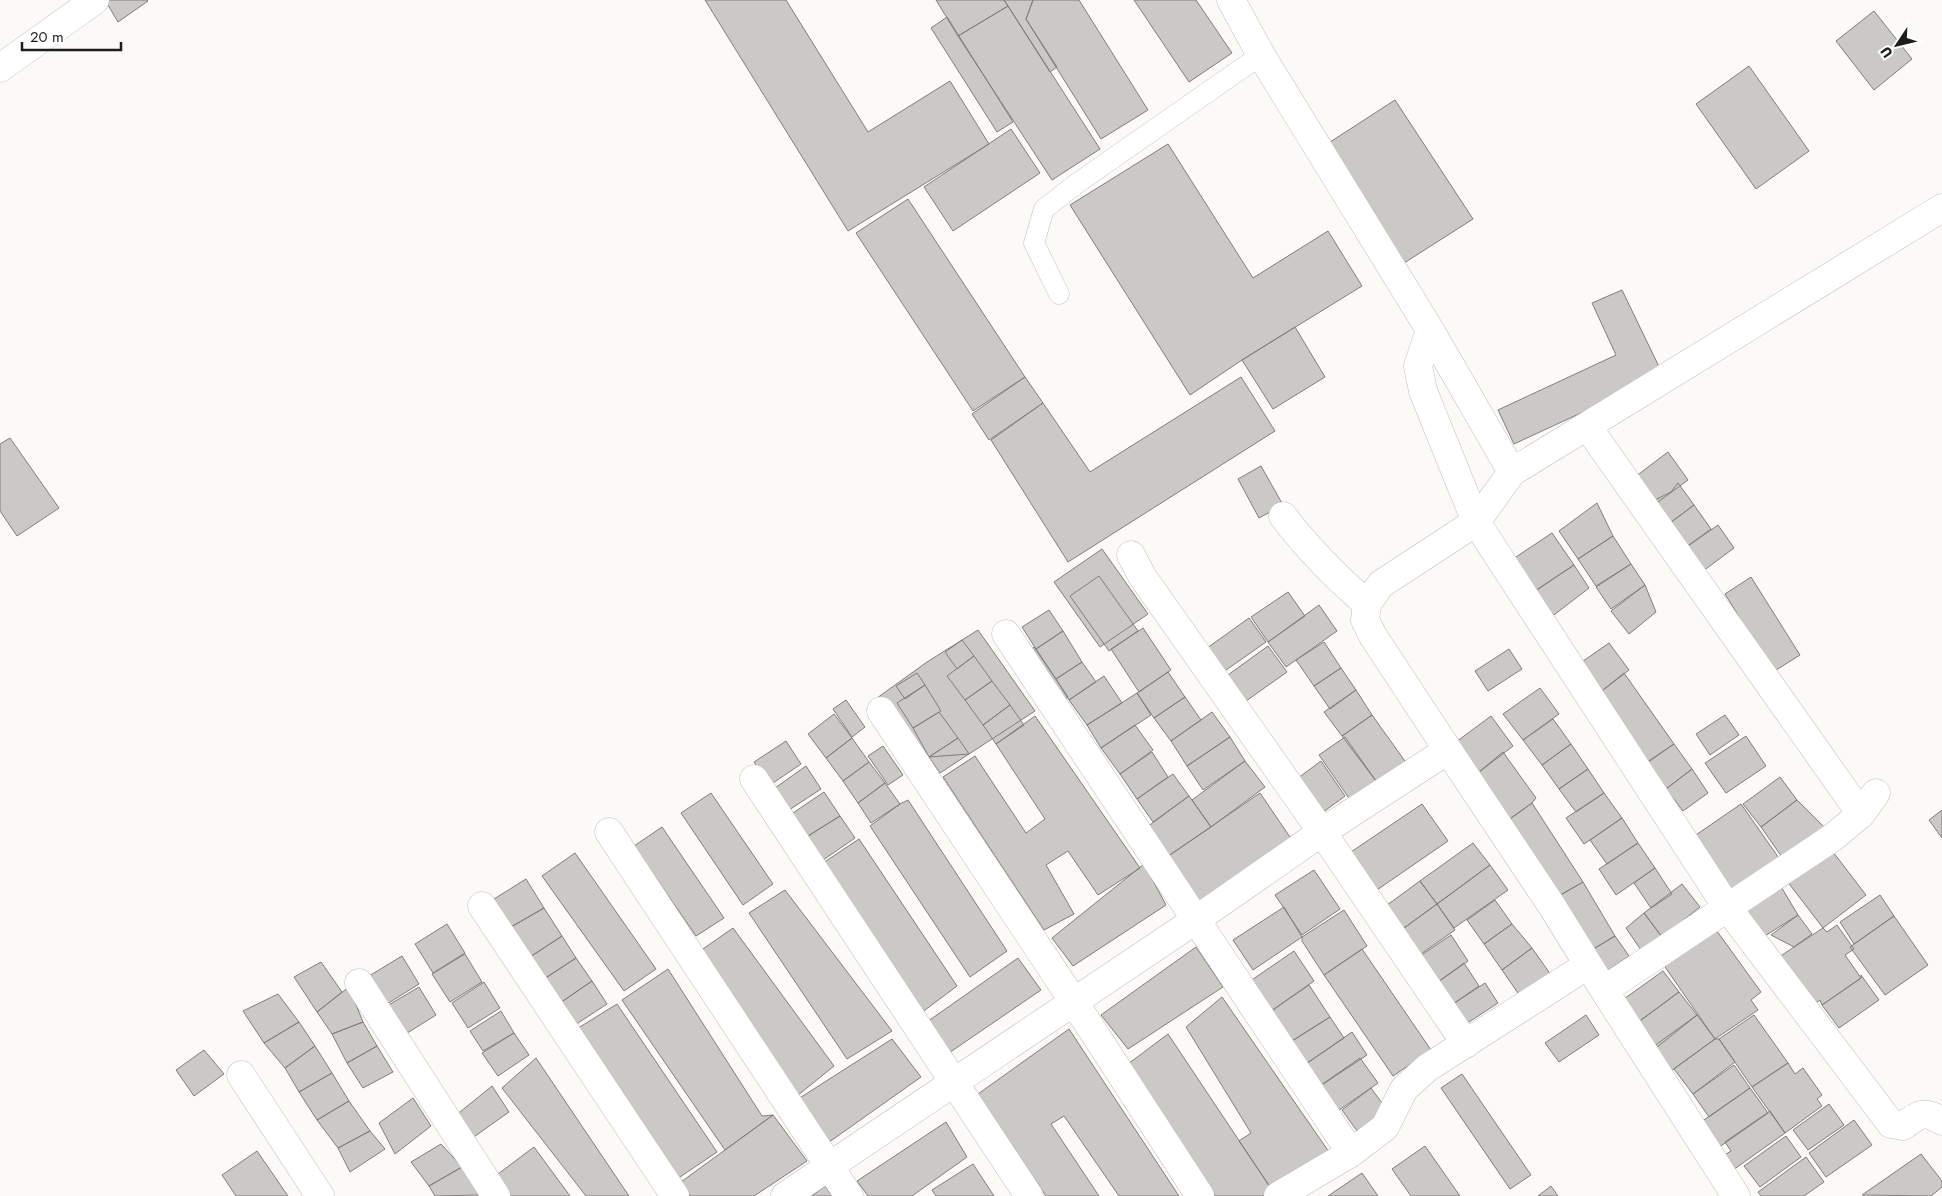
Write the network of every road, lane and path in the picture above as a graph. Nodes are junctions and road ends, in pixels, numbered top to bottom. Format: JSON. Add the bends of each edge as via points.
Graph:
{"nodes":[{"id":1,"x":95,"y":0,"type":"edge"},
{"id":2,"x":1231,"y":0,"type":"edge"},
{"id":3,"x":1261,"y":55,"type":"junction"},
{"id":4,"x":0,"y":68,"type":"edge"},
{"id":5,"x":1942,"y":208,"type":"edge"},
{"id":6,"x":1059,"y":294,"type":"dead end"},
{"id":7,"x":1430,"y":330,"type":"junction"},
{"id":8,"x":1587,"y":426,"type":"junction"},
{"id":9,"x":1512,"y":472,"type":"junction"},
{"id":10,"x":1283,"y":516,"type":"dead end"},
{"id":11,"x":1476,"y":522,"type":"junction"},
{"id":12,"x":1131,"y":555,"type":"dead end"},
{"id":13,"x":1367,"y":604,"type":"junction"},
{"id":14,"x":1006,"y":634,"type":"dead end"},
{"id":15,"x":881,"y":711,"type":"dead end"},
{"id":16,"x":1448,"y":750,"type":"junction"},
{"id":17,"x":754,"y":779,"type":"dead end"},
{"id":18,"x":609,"y":832,"type":"dead end"},
{"id":19,"x":1322,"y":832,"type":"junction"},
{"id":20,"x":482,"y":906,"type":"dead end"},
{"id":21,"x":1727,"y":907,"type":"junction"},
{"id":22,"x":1197,"y":920,"type":"junction"},
{"id":23,"x":1588,"y":965,"type":"junction"},
{"id":24,"x":359,"y":982,"type":"dead end"},
{"id":25,"x":1604,"y":990,"type":"junction"},
{"id":26,"x":1074,"y":1002,"type":"junction"},
{"id":27,"x":1466,"y":1044,"type":"junction"},
{"id":28,"x":241,"y":1074,"type":"dead end"},
{"id":29,"x":954,"y":1082,"type":"junction"},
{"id":30,"x":1942,"y":1121,"type":"edge"},
{"id":31,"x":1351,"y":1153,"type":"junction"},
{"id":32,"x":829,"y":1166,"type":"junction"},
{"id":33,"x":320,"y":1196,"type":"edge"},
{"id":34,"x":496,"y":1196,"type":"edge"},
{"id":35,"x":675,"y":1196,"type":"edge"},
{"id":36,"x":785,"y":1196,"type":"edge"},
{"id":37,"x":849,"y":1196,"type":"edge"},
{"id":38,"x":1029,"y":1196,"type":"edge"},
{"id":39,"x":1200,"y":1196,"type":"edge"},
{"id":40,"x":1278,"y":1196,"type":"edge"},
{"id":41,"x":1736,"y":1196,"type":"edge"}],
"edges":[{"from":1,"to":4,"type":"street"},
{"from":2,"to":3,"type":"street"},
{"from":3,"to":6,"type":"lane","via":[[1044,209],[1034,243]]},
{"from":3,"to":7,"type":"street"},
{"from":5,"to":8,"type":"street"},
{"from":7,"to":9,"type":"street"},
{"from":7,"to":11,"type":"street","via":[[1418,366],[1423,391]]},
{"from":8,"to":9,"type":"street"},
{"from":8,"to":21,"type":"street","via":[[1869,803],[1832,838]]},
{"from":9,"to":11,"type":"street"},
{"from":10,"to":13,"type":"street","via":[[1304,544]]},
{"from":11,"to":13,"type":"street","via":[[1381,584]]},
{"from":11,"to":21,"type":"street"},
{"from":12,"to":19,"type":"street","via":[[1142,576]]},
{"from":13,"to":16,"type":"street","via":[[1365,620],[1373,636]]},
{"from":14,"to":22,"type":"street"},
{"from":15,"to":26,"type":"street"},
{"from":16,"to":19,"type":"street"},
{"from":16,"to":23,"type":"street"},
{"from":17,"to":29,"type":"street"},
{"from":18,"to":32,"type":"street"},
{"from":19,"to":22,"type":"street"},
{"from":19,"to":27,"type":"street"},
{"from":20,"to":35,"type":"street"},
{"from":21,"to":25,"type":"street"},
{"from":21,"to":30,"type":"street","via":[[1892,1124],[1903,1126],[1929,1113]]},
{"from":22,"to":26,"type":"street"},
{"from":22,"to":31,"type":"street"},
{"from":23,"to":25,"type":"street"},
{"from":23,"to":27,"type":"street"},
{"from":24,"to":34,"type":"street"},
{"from":25,"to":41,"type":"street"},
{"from":26,"to":29,"type":"street"},
{"from":26,"to":39,"type":"street"},
{"from":27,"to":31,"type":"street","via":[[1414,1079],[1404,1089],[1385,1127]]},
{"from":28,"to":33,"type":"street"},
{"from":29,"to":32,"type":"street"},
{"from":29,"to":38,"type":"street"},
{"from":31,"to":40,"type":"street"},
{"from":32,"to":36,"type":"street"},
{"from":32,"to":37,"type":"street"}]}
